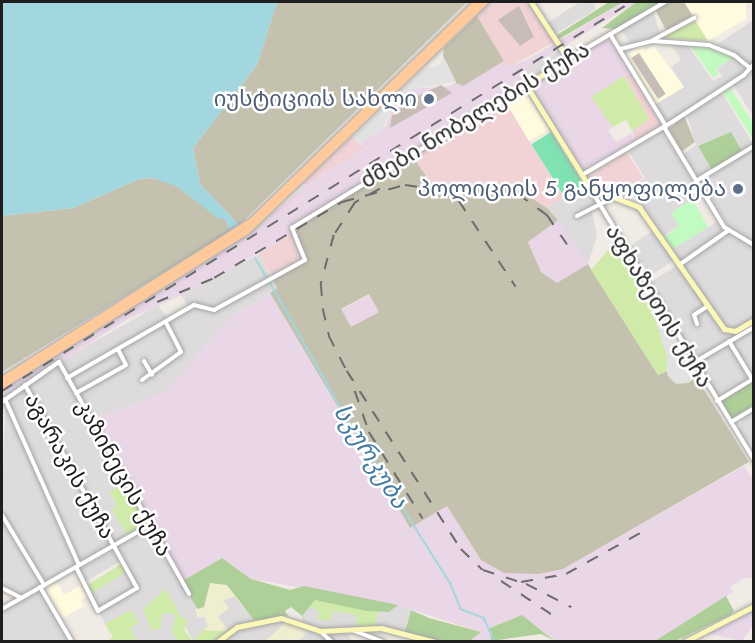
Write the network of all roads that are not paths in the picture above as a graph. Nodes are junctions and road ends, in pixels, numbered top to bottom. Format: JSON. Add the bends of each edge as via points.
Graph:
{"nodes":[{"id":1,"x":477,"y":2,"type":"edge"},
{"id":2,"x":485,"y":2,"type":"edge"},
{"id":3,"x":531,"y":2,"type":"edge"},
{"id":4,"x":665,"y":2,"type":"edge"},
{"id":5,"x":694,"y":18,"type":"dead end"},
{"id":6,"x":610,"y":34,"type":"junction"},
{"id":7,"x":653,"y":41,"type":"junction"},
{"id":8,"x":435,"y":44,"type":"junction"},
{"id":9,"x":620,"y":49,"type":"junction"},
{"id":10,"x":439,"y":50,"type":"junction"},
{"id":11,"x":428,"y":55,"type":"junction"},
{"id":12,"x":568,"y":59,"type":"junction"},
{"id":13,"x":753,"y":64,"type":"edge"},
{"id":14,"x":749,"y":67,"type":"junction"},
{"id":15,"x":526,"y":84,"type":"junction"},
{"id":16,"x":665,"y":127,"type":"junction"},
{"id":17,"x":753,"y":146,"type":"edge"},
{"id":18,"x":582,"y":175,"type":"junction"},
{"id":19,"x":696,"y":181,"type":"junction"},
{"id":20,"x":590,"y":189,"type":"junction"},
{"id":21,"x":612,"y":198,"type":"junction"},
{"id":22,"x":599,"y":204,"type":"junction"},
{"id":23,"x":577,"y":216,"type":"dead end"},
{"id":24,"x":729,"y":230,"type":"junction"},
{"id":25,"x":753,"y":245,"type":"edge"},
{"id":26,"x":679,"y":265,"type":"junction"},
{"id":27,"x":708,"y":306,"type":"junction"},
{"id":28,"x":753,"y":320,"type":"edge"},
{"id":29,"x":165,"y":323,"type":"junction"},
{"id":30,"x":697,"y":324,"type":"dead end"},
{"id":31,"x":750,"y":327,"type":"edge"},
{"id":32,"x":729,"y":341,"type":"junction"},
{"id":33,"x":118,"y":349,"type":"junction"},
{"id":34,"x":144,"y":361,"type":"dead end"},
{"id":35,"x":693,"y":363,"type":"junction"},
{"id":36,"x":152,"y":375,"type":"junction"},
{"id":37,"x":68,"y":378,"type":"junction"},
{"id":38,"x":753,"y":379,"type":"edge"},
{"id":39,"x":2,"y":380,"type":"edge"},
{"id":40,"x":142,"y":380,"type":"dead end"},
{"id":41,"x":25,"y":385,"type":"junction"},
{"id":42,"x":2,"y":386,"type":"edge"},
{"id":43,"x":76,"y":393,"type":"junction"},
{"id":44,"x":3,"y":400,"type":"edge"},
{"id":45,"x":717,"y":401,"type":"junction"},
{"id":46,"x":753,"y":408,"type":"edge"},
{"id":47,"x":730,"y":422,"type":"junction"},
{"id":48,"x":753,"y":460,"type":"edge"},
{"id":49,"x":2,"y":515,"type":"edge"},
{"id":50,"x":150,"y":525,"type":"junction"},
{"id":51,"x":115,"y":547,"type":"junction"},
{"id":52,"x":78,"y":566,"type":"junction"},
{"id":53,"x":42,"y":586,"type":"junction"},
{"id":54,"x":2,"y":588,"type":"edge"},
{"id":55,"x":189,"y":594,"type":"dead end"},
{"id":56,"x":22,"y":598,"type":"junction"},
{"id":57,"x":753,"y":606,"type":"edge"},
{"id":58,"x":2,"y":609,"type":"edge"},
{"id":59,"x":349,"y":628,"type":"junction"},
{"id":60,"x":321,"y":631,"type":"junction"},
{"id":61,"x":72,"y":642,"type":"edge"},
{"id":62,"x":217,"y":642,"type":"edge"},
{"id":63,"x":332,"y":642,"type":"edge"},
{"id":64,"x":384,"y":642,"type":"edge"},
{"id":65,"x":435,"y":642,"type":"edge"},
{"id":66,"x":684,"y":642,"type":"edge"}],
"edges":[{"from":1,"to":8,"type":"main road"},
{"from":2,"to":10,"type":"main road"},
{"from":3,"to":12,"type":"street"},
{"from":4,"to":6,"type":"street","name":"ძმები ნობელების ქუჩა"},
{"from":5,"to":7,"type":"street"},
{"from":6,"to":9,"type":"street"},
{"from":6,"to":12,"type":"street","name":"ძმები ნობელების ქუჩა"},
{"from":7,"to":9,"type":"street"},
{"from":7,"to":14,"type":"street","via":[[709,45],[734,54]]},
{"from":8,"to":10,"type":"main road"},
{"from":8,"to":11,"type":"main road"},
{"from":9,"to":16,"type":"street"},
{"from":10,"to":11,"type":"main road"},
{"from":11,"to":39,"type":"main road","via":[[246,225]]},
{"from":11,"to":42,"type":"main road","via":[[246,232]]},
{"from":12,"to":15,"type":"street","name":"ძმები ნობელების ქუჩა"},
{"from":13,"to":14,"type":"street"},
{"from":14,"to":16,"type":"street","via":[[744,75]]},
{"from":15,"to":18,"type":"street"},
{"from":15,"to":29,"type":"street","name":"ძმები ნობელების ქუჩა","via":[[292,228],[307,254],[305,260],[213,311],[194,304]]},
{"from":16,"to":18,"type":"street"},
{"from":16,"to":19,"type":"street"},
{"from":17,"to":19,"type":"street"},
{"from":18,"to":20,"type":"street"},
{"from":19,"to":24,"type":"street"},
{"from":20,"to":21,"type":"street"},
{"from":20,"to":22,"type":"street","name":"აფხაზეთის ქუჩა"},
{"from":21,"to":22,"type":"street"},
{"from":21,"to":26,"type":"street","via":[[639,207]]},
{"from":22,"to":23,"type":"street"},
{"from":22,"to":35,"type":"street","name":"აფხაზეთის ქუჩა"},
{"from":24,"to":25,"type":"street"},
{"from":24,"to":26,"type":"street"},
{"from":26,"to":27,"type":"street"},
{"from":27,"to":30,"type":"street","via":[[694,315]]},
{"from":27,"to":31,"type":"street","via":[[724,329]]},
{"from":28,"to":31,"type":"street"},
{"from":29,"to":33,"type":"street","name":"ძმები ნობელების ქუჩა"},
{"from":29,"to":36,"type":"street","via":[[181,352]]},
{"from":31,"to":32,"type":"street"},
{"from":32,"to":35,"type":"street"},
{"from":32,"to":38,"type":"street"},
{"from":33,"to":37,"type":"street","name":"ძმები ნობელების ქუჩა"},
{"from":33,"to":43,"type":"street","via":[[126,365]]},
{"from":34,"to":36,"type":"street"},
{"from":35,"to":45,"type":"street","name":"აფხაზეთის ქუჩა"},
{"from":36,"to":40,"type":"street"},
{"from":37,"to":41,"type":"street","name":"კაზინეცის ქუჩა","via":[[59,362]]},
{"from":37,"to":43,"type":"street","name":"კაზინეცის ქუჩა"},
{"from":38,"to":45,"type":"street"},
{"from":41,"to":44,"type":"street"},
{"from":41,"to":51,"type":"street","name":"აგარაკის ქუჩა"},
{"from":43,"to":50,"type":"street","name":"კაზინეცის ქუჩა"},
{"from":44,"to":52,"type":"street"},
{"from":45,"to":47,"type":"street","name":"აფხაზეთის ქუჩა"},
{"from":46,"to":47,"type":"street"},
{"from":47,"to":48,"type":"street","name":"აფხაზეთის ქუჩა"},
{"from":49,"to":53,"type":"street"},
{"from":50,"to":51,"type":"street"},
{"from":50,"to":55,"type":"street","name":"კაზინეცის ქუჩა"},
{"from":51,"to":52,"type":"street"},
{"from":51,"to":52,"type":"street","name":"აგარაკის ქუჩა","via":[[138,588],[98,611]]},
{"from":52,"to":53,"type":"street"},
{"from":53,"to":56,"type":"street"},
{"from":53,"to":61,"type":"street"},
{"from":54,"to":56,"type":"street"},
{"from":56,"to":58,"type":"street"},
{"from":57,"to":66,"type":"street"},
{"from":59,"to":60,"type":"street"},
{"from":59,"to":64,"type":"street"},
{"from":59,"to":65,"type":"street","via":[[393,630]]},
{"from":60,"to":62,"type":"street","via":[[281,618],[237,627]]},
{"from":60,"to":63,"type":"street"}]}
